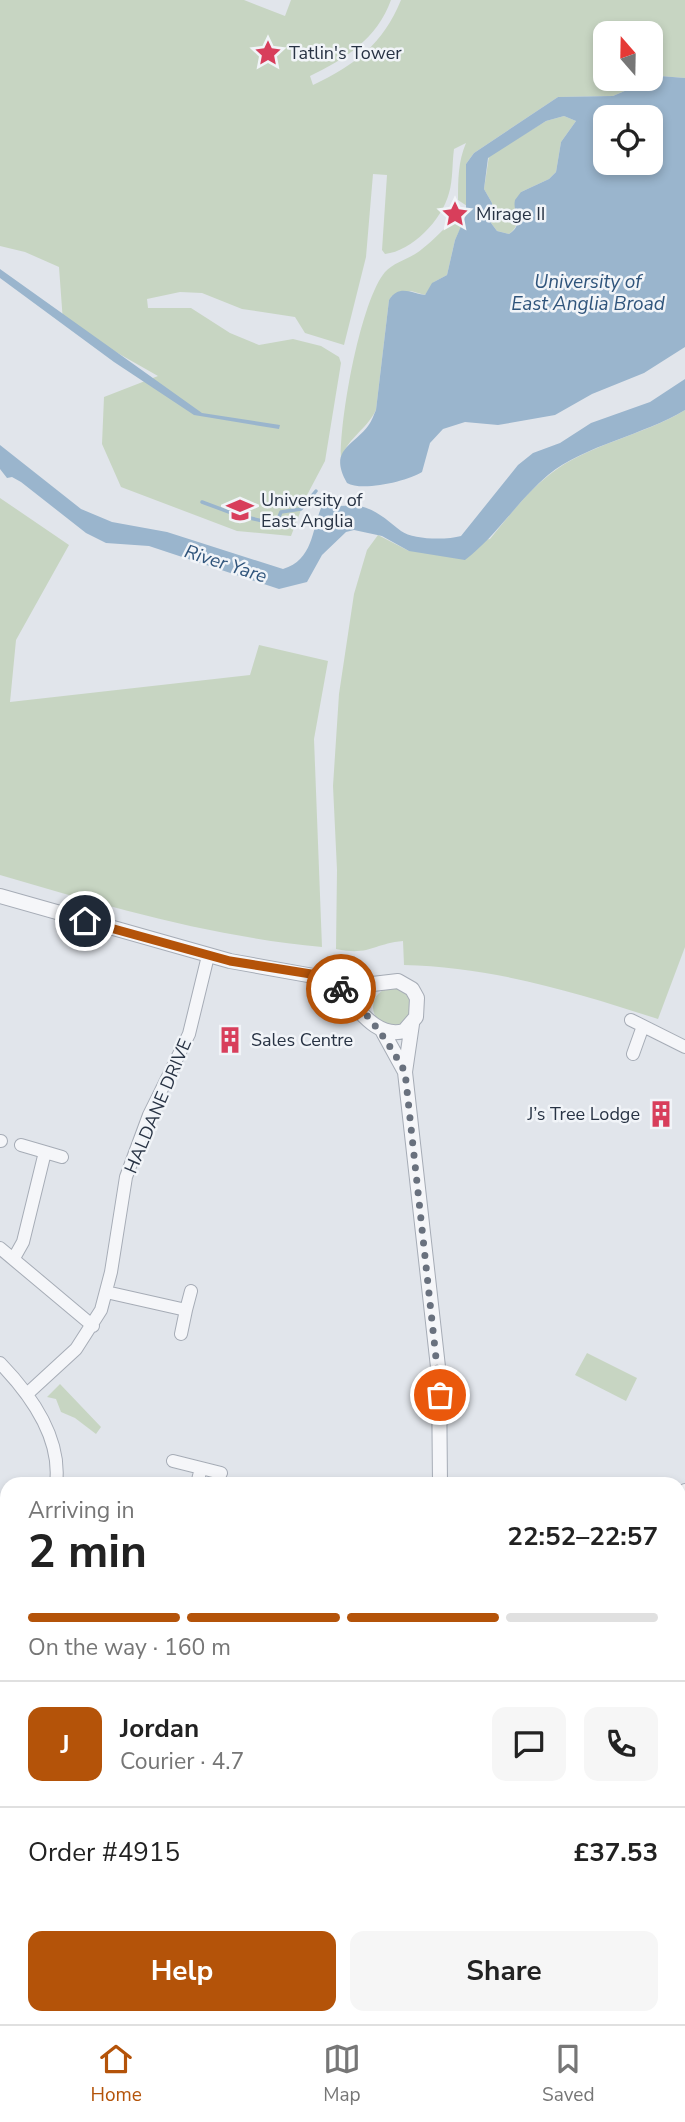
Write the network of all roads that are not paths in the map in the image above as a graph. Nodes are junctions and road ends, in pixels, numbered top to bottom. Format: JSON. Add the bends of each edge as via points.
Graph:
{"nodes":[{"id":1,"x":0,"y":896,"type":"edge"},
{"id":2,"x":208,"y":956,"type":"junction"},
{"id":3,"x":328,"y":980,"type":"junction"},
{"id":4,"x":381,"y":982,"type":"junction"},
{"id":5,"x":367,"y":1017,"type":"junction"},
{"id":6,"x":412,"y":1024,"type":"junction"},
{"id":7,"x":383,"y":1032,"type":"junction"},
{"id":8,"x":685,"y":1047,"type":"edge"},
{"id":9,"x":633,"y":1054,"type":"dead end"},
{"id":10,"x":405,"y":1072,"type":"junction"},
{"id":11,"x":21,"y":1145,"type":"dead end"},
{"id":12,"x":45,"y":1152,"type":"junction"},
{"id":13,"x":62,"y":1157,"type":"dead end"},
{"id":14,"x":0,"y":1248,"type":"edge"},
{"id":15,"x":14,"y":1258,"type":"junction"},
{"id":16,"x":191,"y":1291,"type":"dead end"},
{"id":17,"x":106,"y":1292,"type":"junction"},
{"id":18,"x":186,"y":1310,"type":"junction"},
{"id":19,"x":93,"y":1326,"type":"junction"},
{"id":20,"x":181,"y":1334,"type":"dead end"},
{"id":21,"x":0,"y":1363,"type":"edge"},
{"id":22,"x":27,"y":1394,"type":"junction"},
{"id":23,"x":173,"y":1461,"type":"dead end"},
{"id":24,"x":201,"y":1468,"type":"junction"},
{"id":25,"x":221,"y":1472,"type":"dead end"},
{"id":26,"x":56,"y":1477,"type":"edge"},
{"id":27,"x":199,"y":1477,"type":"edge"},
{"id":28,"x":440,"y":1477,"type":"edge"}],
"edges":[{"from":1,"to":2,"type":"street"},
{"from":2,"to":3,"type":"street"},
{"from":2,"to":17,"type":"street","name":"HALDANE DRIVE","via":[[189,1034],[149,1115],[127,1177]]},
{"from":3,"to":4,"type":"street","via":[[365,985]]},
{"from":3,"to":5,"type":"street"},
{"from":4,"to":5,"type":"street","via":[[367,997]]},
{"from":4,"to":6,"type":"street","via":[[398,981],[412,989],[418,1008]]},
{"from":5,"to":7,"type":"street"},
{"from":6,"to":7,"type":"street","via":[[393,1034]]},
{"from":6,"to":10,"type":"street"},
{"from":7,"to":10,"type":"street"},
{"from":8,"to":9,"type":"street","via":[[637,1023]]},
{"from":10,"to":28,"type":"street","via":[[439,1376]]},
{"from":11,"to":12,"type":"street"},
{"from":12,"to":13,"type":"street"},
{"from":12,"to":15,"type":"street","via":[[23,1242]]},
{"from":14,"to":15,"type":"street"},
{"from":15,"to":19,"type":"street"},
{"from":16,"to":18,"type":"street"},
{"from":17,"to":18,"type":"street"},
{"from":17,"to":19,"type":"street","name":"HALDANE DRIVE"},
{"from":18,"to":20,"type":"street"},
{"from":19,"to":22,"type":"street","name":"HALDANE DRIVE","via":[[55,1371]]},
{"from":21,"to":22,"type":"street"},
{"from":22,"to":26,"type":"street","via":[[50,1436]]},
{"from":23,"to":24,"type":"street"},
{"from":24,"to":25,"type":"street"},
{"from":24,"to":27,"type":"street"}]}
